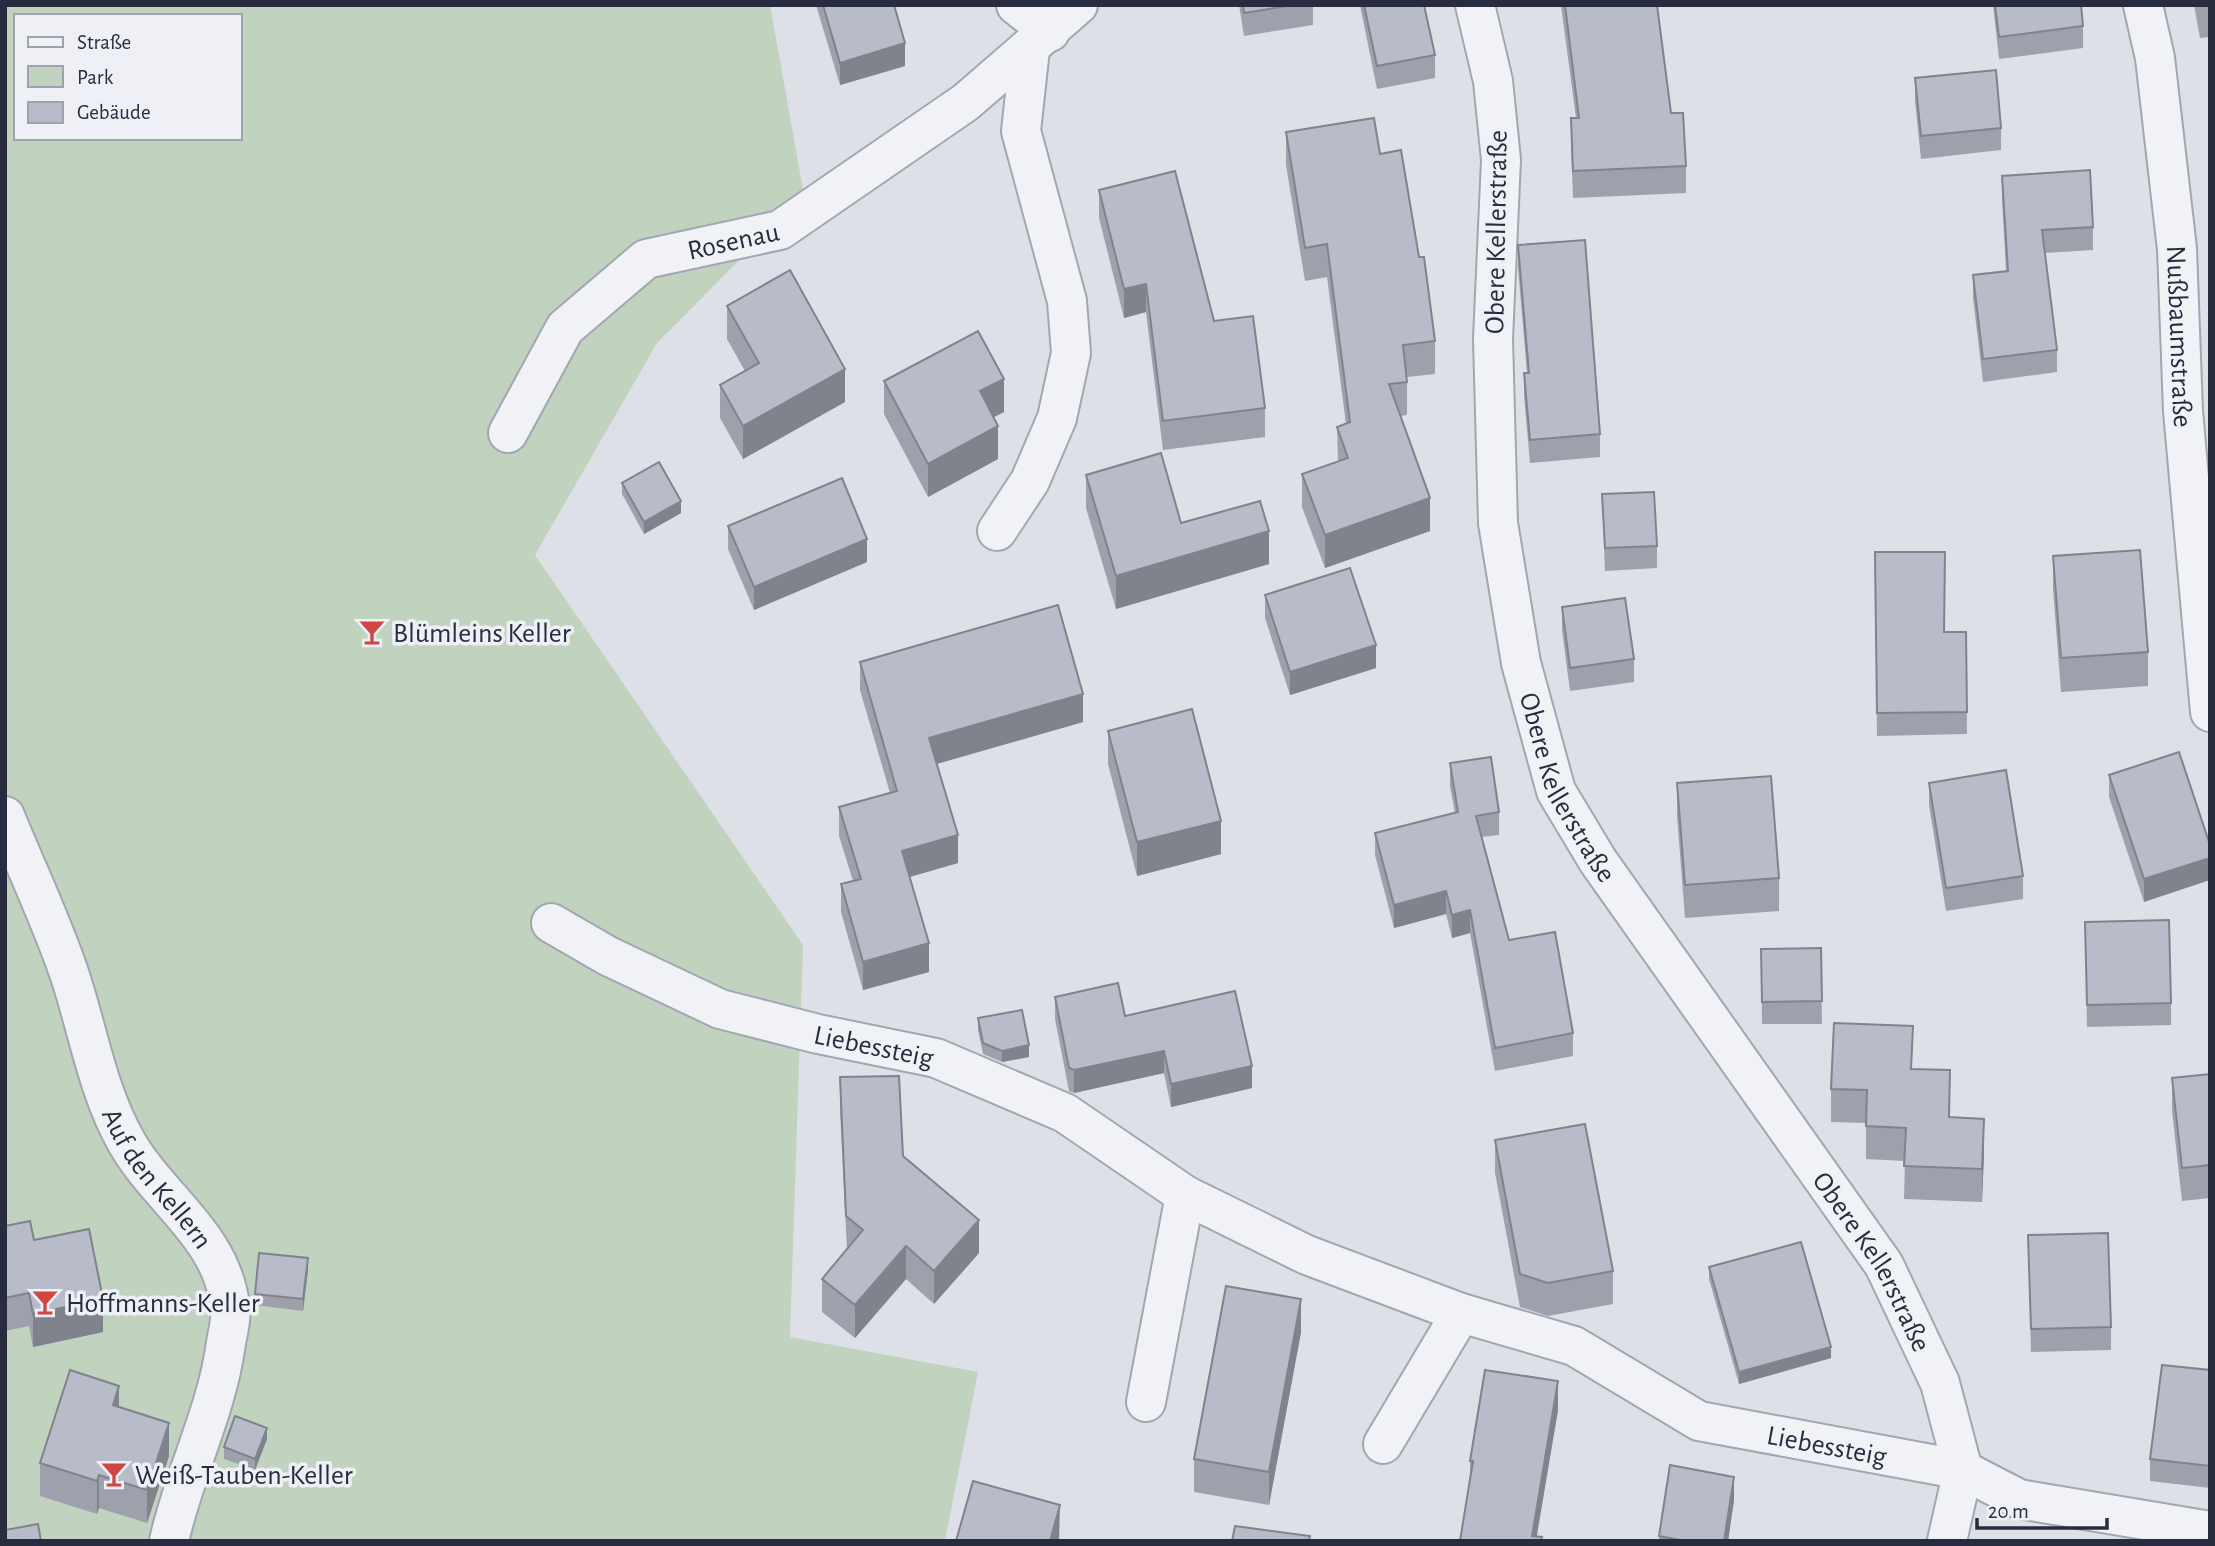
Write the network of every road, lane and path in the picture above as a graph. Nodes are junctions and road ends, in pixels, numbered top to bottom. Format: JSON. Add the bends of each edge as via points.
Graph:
{"nodes":[{"id":1,"x":1016,"y":5,"type":"edge"},
{"id":2,"x":1078,"y":5,"type":"edge"},
{"id":3,"x":1475,"y":5,"type":"edge"},
{"id":4,"x":2143,"y":5,"type":"edge"},
{"id":5,"x":1040,"y":41,"type":"junction"},
{"id":6,"x":508,"y":433,"type":"dead end"},
{"id":7,"x":997,"y":531,"type":"dead end"},
{"id":8,"x":2210,"y":712,"type":"edge"},
{"id":9,"x":5,"y":816,"type":"edge"},
{"id":10,"x":551,"y":923,"type":"dead end"},
{"id":11,"x":1185,"y":1195,"type":"junction"},
{"id":12,"x":1461,"y":1313,"type":"junction"},
{"id":13,"x":1146,"y":1402,"type":"dead end"},
{"id":14,"x":1383,"y":1444,"type":"dead end"},
{"id":15,"x":1963,"y":1470,"type":"junction"},
{"id":16,"x":2210,"y":1531,"type":"edge"},
{"id":17,"x":169,"y":1541,"type":"edge"},
{"id":18,"x":1947,"y":1541,"type":"edge"}],
"edges":[{"from":1,"to":5,"type":"street"},
{"from":2,"to":5,"type":"street","name":"Rosenau"},
{"from":3,"to":15,"type":"street","name":"Obere Kellerstraße","via":[[1493,81],[1501,160],[1493,340],[1498,523],[1521,663],[1556,791],[1598,861],[1884,1265],[1940,1383]]},
{"from":4,"to":8,"type":"street","name":"Nußbaumstraße","via":[[2155,58],[2176,248],[2183,411]]},
{"from":5,"to":6,"type":"street","name":"Rosenau","via":[[966,102],[780,230],[646,259],[565,328]]},
{"from":5,"to":7,"type":"street","via":[[1021,131],[1067,300],[1072,352],[1057,418],[1030,481]]},
{"from":9,"to":17,"type":"street","name":"Auf den Kellern","via":[[69,971],[105,1094],[127,1142],[158,1188],[187,1215],[209,1247],[222,1272],[231,1308],[222,1375]]},
{"from":10,"to":11,"type":"street","name":"Liebessteig","via":[[608,956],[720,1009],[936,1058],[1053,1108]]},
{"from":11,"to":12,"type":"street","name":"Liebessteig","via":[[1307,1255]]},
{"from":11,"to":13,"type":"street"},
{"from":12,"to":14,"type":"street"},
{"from":12,"to":15,"type":"street","name":"Liebessteig","via":[[1574,1346],[1699,1422]]},
{"from":15,"to":16,"type":"street","name":"Liebessteig","via":[[2019,1499]]},
{"from":15,"to":18,"type":"street"}]}
